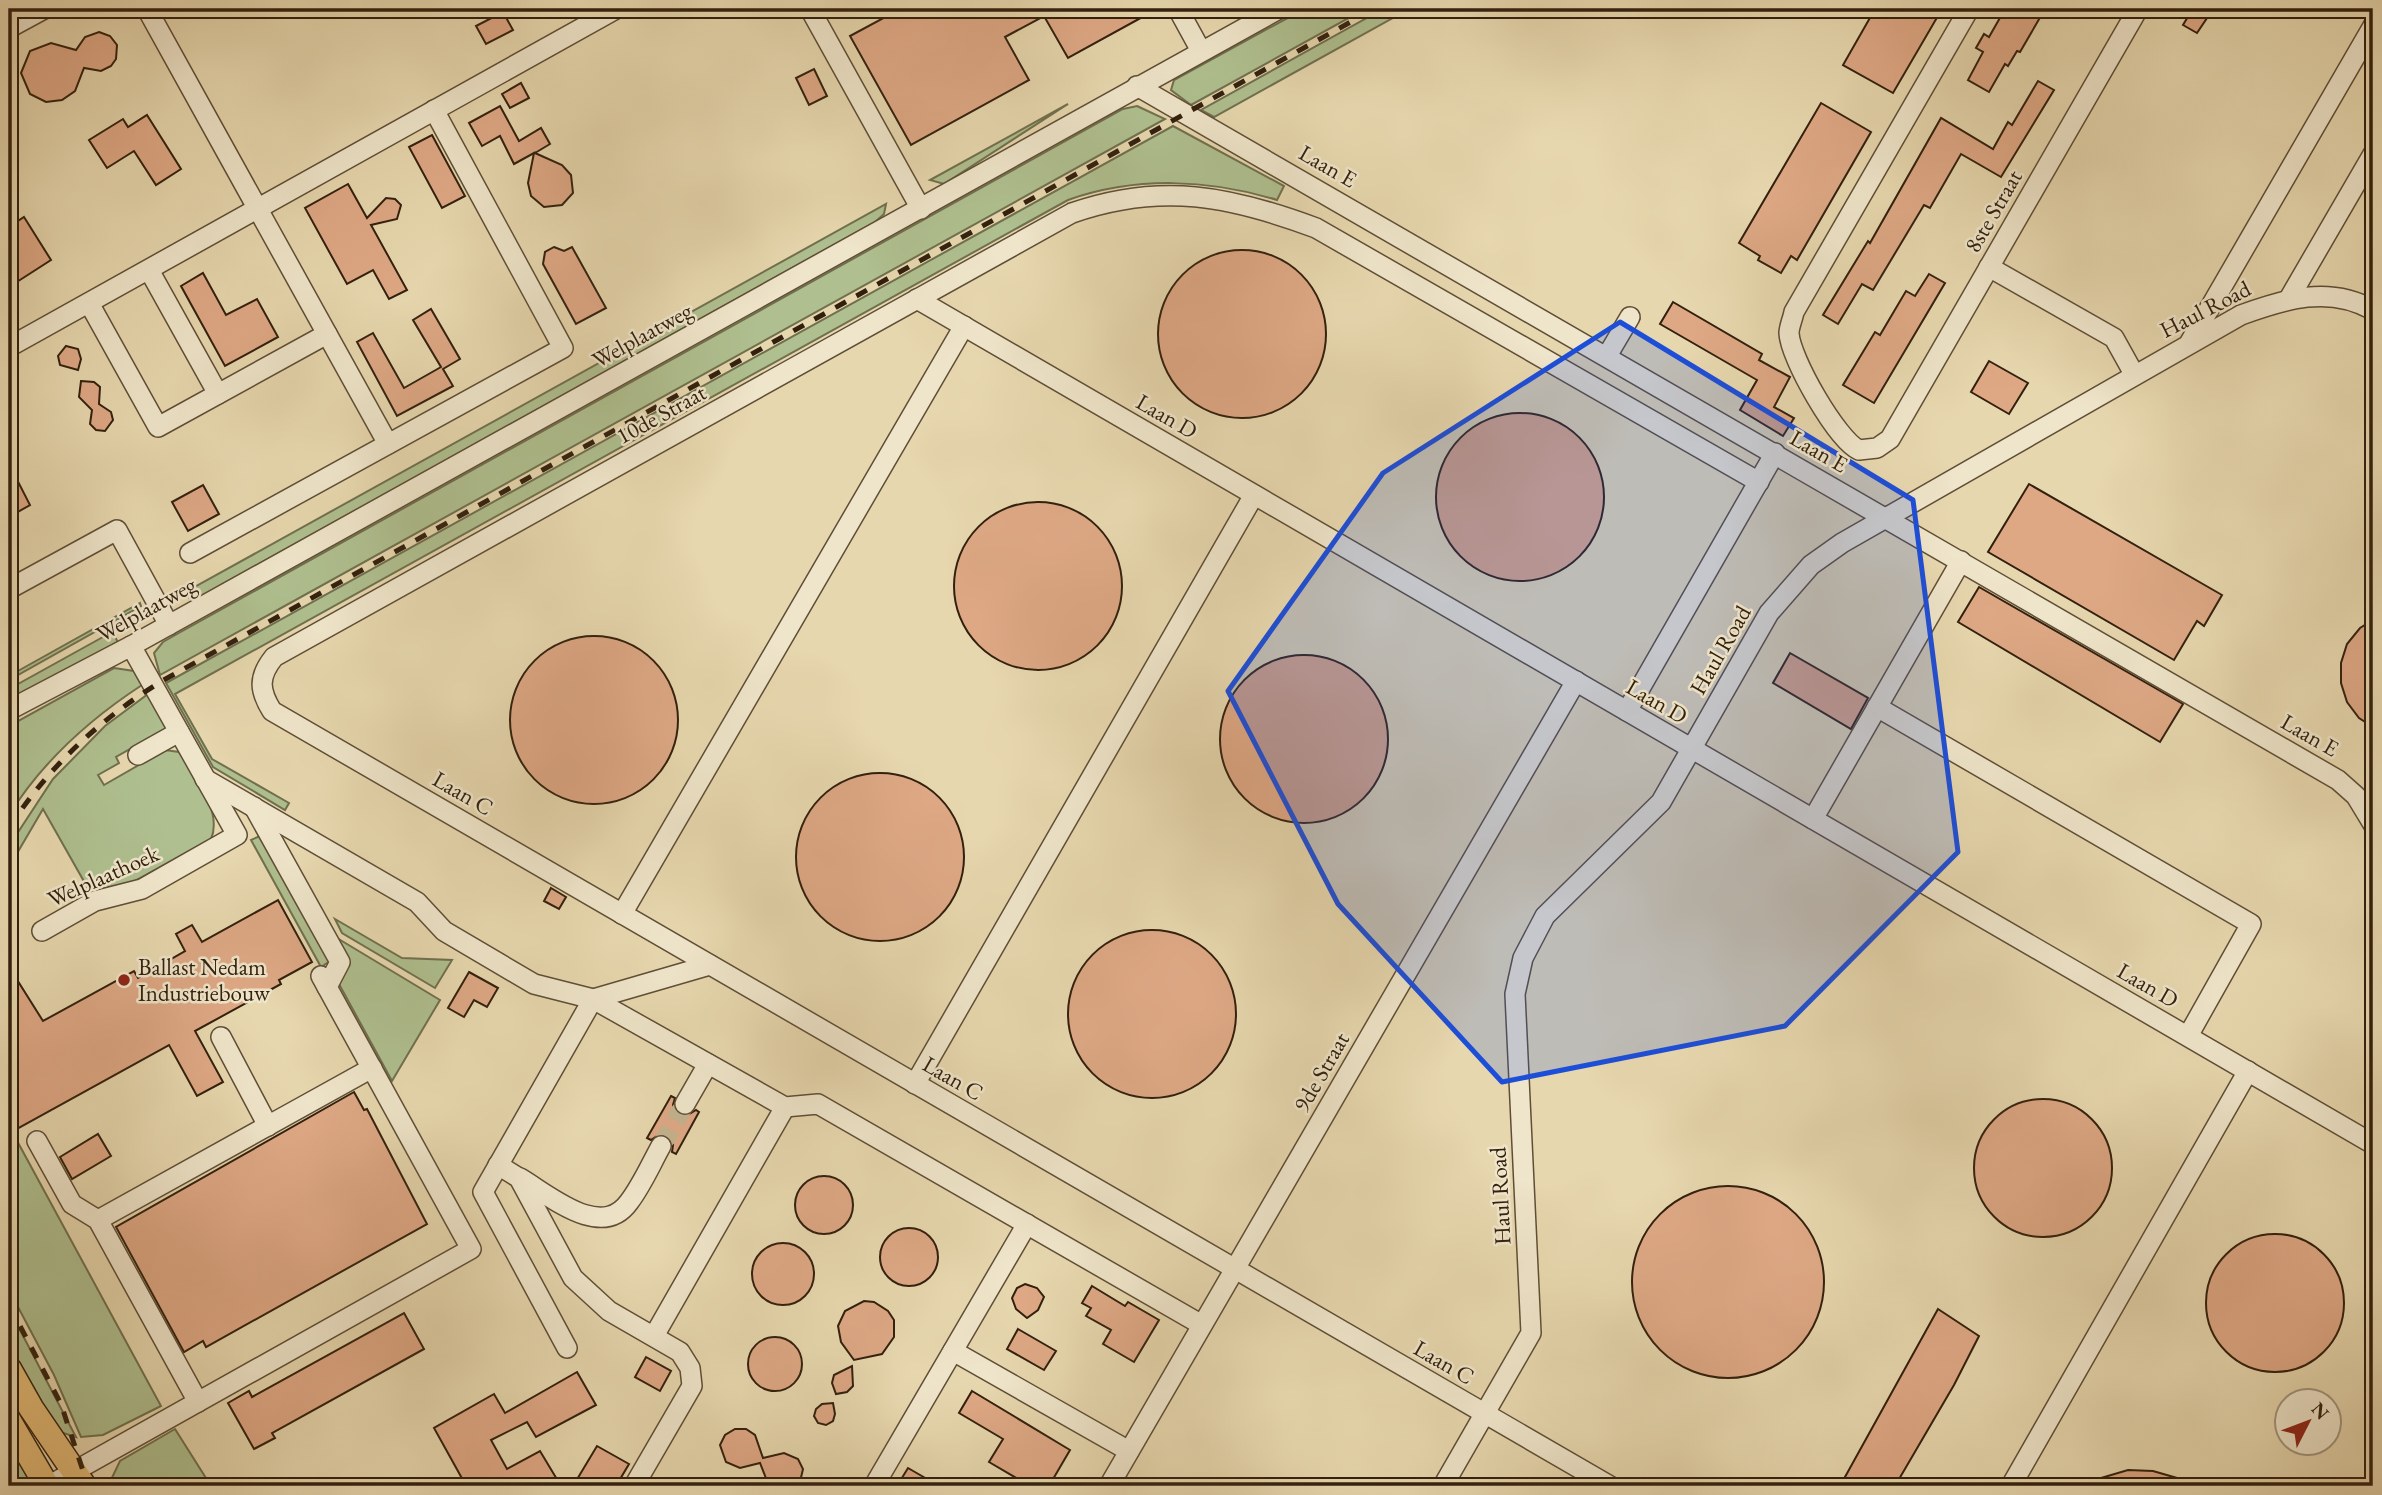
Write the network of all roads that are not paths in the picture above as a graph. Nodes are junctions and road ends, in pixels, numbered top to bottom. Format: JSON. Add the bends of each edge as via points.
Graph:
{"nodes":[{"id":1,"x":44,"y":9,"type":"edge"},
{"id":2,"x":148,"y":9,"type":"edge"},
{"id":3,"x":616,"y":9,"type":"edge"},
{"id":4,"x":810,"y":9,"type":"edge"},
{"id":5,"x":1178,"y":9,"type":"edge"},
{"id":6,"x":1279,"y":9,"type":"edge"},
{"id":7,"x":1969,"y":9,"type":"edge"},
{"id":8,"x":2138,"y":9,"type":"edge"},
{"id":9,"x":2373,"y":26,"type":"edge"},
{"id":10,"x":9,"y":28,"type":"edge"},
{"id":11,"x":1201,"y":51,"type":"junction"},
{"id":12,"x":1137,"y":86,"type":"junction"},
{"id":13,"x":434,"y":110,"type":"junction"},
{"id":14,"x":2373,"y":154,"type":"edge"},
{"id":15,"x":258,"y":209,"type":"junction"},
{"id":16,"x":921,"y":209,"type":"junction"},
{"id":17,"x":1989,"y":267,"type":"junction"},
{"id":18,"x":149,"y":270,"type":"junction"},
{"id":19,"x":2290,"y":297,"type":"junction"},
{"id":20,"x":917,"y":299,"type":"junction"},
{"id":21,"x":89,"y":303,"type":"junction"},
{"id":22,"x":2373,"y":310,"type":"edge"},
{"id":23,"x":1630,"y":317,"type":"dead end"},
{"id":24,"x":964,"y":326,"type":"junction"},
{"id":25,"x":327,"y":334,"type":"junction"},
{"id":26,"x":2190,"y":342,"type":"junction"},
{"id":27,"x":9,"y":348,"type":"edge"},
{"id":28,"x":1607,"y":356,"type":"junction"},
{"id":29,"x":2134,"y":374,"type":"junction"},
{"id":30,"x":218,"y":394,"type":"junction"},
{"id":31,"x":388,"y":444,"type":"junction"},
{"id":32,"x":1775,"y":453,"type":"junction"},
{"id":33,"x":1759,"y":482,"type":"junction"},
{"id":34,"x":1254,"y":495,"type":"junction"},
{"id":35,"x":1885,"y":517,"type":"junction"},
{"id":36,"x":190,"y":553,"type":"dead end"},
{"id":37,"x":1961,"y":561,"type":"junction"},
{"id":38,"x":9,"y":589,"type":"edge"},
{"id":39,"x":169,"y":625,"type":"junction"},
{"id":40,"x":131,"y":646,"type":"junction"},
{"id":41,"x":1576,"y":681,"type":"junction"},
{"id":42,"x":29,"y":702,"type":"junction"},
{"id":43,"x":1877,"y":707,"type":"junction"},
{"id":44,"x":9,"y":710,"type":"edge"},
{"id":45,"x":272,"y":711,"type":"joint"},
{"id":46,"x":1627,"y":711,"type":"junction"},
{"id":47,"x":9,"y":716,"type":"edge"},
{"id":48,"x":179,"y":732,"type":"junction"},
{"id":49,"x":1690,"y":752,"type":"junction"},
{"id":50,"x":138,"y":755,"type":"dead end"},
{"id":51,"x":205,"y":779,"type":"junction"},
{"id":52,"x":254,"y":807,"type":"junction"},
{"id":53,"x":1812,"y":819,"type":"junction"},
{"id":54,"x":2373,"y":824,"type":"edge"},
{"id":55,"x":622,"y":914,"type":"junction"},
{"id":56,"x":42,"y":931,"type":"dead end"},
{"id":57,"x":710,"y":965,"type":"junction"},
{"id":58,"x":593,"y":999,"type":"junction"},
{"id":59,"x":2188,"y":1036,"type":"junction"},
{"id":60,"x":221,"y":1037,"type":"dead end"},
{"id":61,"x":708,"y":1064,"type":"junction"},
{"id":62,"x":372,"y":1068,"type":"junction"},
{"id":63,"x":2248,"y":1071,"type":"junction"},
{"id":64,"x":915,"y":1084,"type":"junction"},
{"id":65,"x":685,"y":1104,"type":"tunnel mouth"},
{"id":66,"x":785,"y":1107,"type":"junction"},
{"id":67,"x":268,"y":1126,"type":"junction"},
{"id":68,"x":37,"y":1141,"type":"dead end"},
{"id":69,"x":2373,"y":1144,"type":"edge"},
{"id":70,"x":662,"y":1146,"type":"tunnel mouth"},
{"id":71,"x":498,"y":1165,"type":"junction"},
{"id":72,"x":519,"y":1178,"type":"junction"},
{"id":73,"x":98,"y":1220,"type":"junction"},
{"id":74,"x":1027,"y":1224,"type":"junction"},
{"id":75,"x":1235,"y":1269,"type":"junction"},
{"id":76,"x":1202,"y":1325,"type":"junction"},
{"id":77,"x":654,"y":1336,"type":"junction"},
{"id":78,"x":567,"y":1348,"type":"dead end"},
{"id":79,"x":953,"y":1351,"type":"junction"},
{"id":80,"x":9,"y":1368,"type":"edge"},
{"id":81,"x":198,"y":1402,"type":"junction"},
{"id":82,"x":1485,"y":1413,"type":"junction"},
{"id":83,"x":9,"y":1421,"type":"edge"},
{"id":84,"x":1129,"y":1451,"type":"junction"},
{"id":85,"x":79,"y":1479,"type":"edge"},
{"id":86,"x":47,"y":1486,"type":"edge"},
{"id":87,"x":634,"y":1486,"type":"edge"},
{"id":88,"x":874,"y":1486,"type":"edge"},
{"id":89,"x":1109,"y":1486,"type":"edge"},
{"id":90,"x":1443,"y":1486,"type":"edge"},
{"id":91,"x":1610,"y":1486,"type":"edge"},
{"id":92,"x":2011,"y":1486,"type":"edge"}],
"edges":[{"from":1,"to":10,"type":"street"},
{"from":2,"to":15,"type":"street"},
{"from":3,"to":13,"type":"street"},
{"from":4,"to":16,"type":"street"},
{"from":5,"to":11,"type":"street"},
{"from":6,"to":11,"type":"street","name":"Welplaatweg"},
{"from":7,"to":17,"type":"street","name":"8ste Straat","via":[[1794,312],[1789,332],[1801,368],[1850,446],[1868,451],[1890,439]]},
{"from":8,"to":17,"type":"street","name":"8ste Straat"},
{"from":9,"to":26,"type":"street"},
{"from":11,"to":12,"type":"street","name":"Welplaatweg"},
{"from":12,"to":16,"type":"street","name":"Welplaatweg"},
{"from":12,"to":28,"type":"street","name":"Laan E"},
{"from":13,"to":15,"type":"street"},
{"from":13,"to":31,"type":"street","via":[[563,348]]},
{"from":14,"to":19,"type":"street"},
{"from":15,"to":18,"type":"street"},
{"from":15,"to":25,"type":"street"},
{"from":16,"to":39,"type":"street","name":"Welplaatweg"},
{"from":17,"to":29,"type":"street","via":[[2114,338]]},
{"from":18,"to":21,"type":"street"},
{"from":18,"to":30,"type":"street"},
{"from":19,"to":22,"type":"street","name":"Haul Road","via":[[2327,295]]},
{"from":19,"to":26,"type":"street","name":"Haul Road","via":[[2241,315]]},
{"from":20,"to":24,"type":"street","name":"Laan D"},
{"from":20,"to":33,"type":"street","name":"10de Straat","via":[[1072,213],[1105,202],[1187,195],[1261,208],[1316,228]]},
{"from":20,"to":45,"type":"street","name":"10de Straat","via":[[274,657],[263,670],[260,692]]},
{"from":21,"to":27,"type":"street"},
{"from":21,"to":30,"type":"street","via":[[158,427]]},
{"from":23,"to":28,"type":"street"},
{"from":24,"to":34,"type":"street","name":"Laan D"},
{"from":24,"to":55,"type":"street"},
{"from":25,"to":30,"type":"street"},
{"from":25,"to":31,"type":"street"},
{"from":26,"to":29,"type":"street","name":"Haul Road"},
{"from":28,"to":32,"type":"street","name":"Laan E"},
{"from":29,"to":35,"type":"street","name":"Haul Road"},
{"from":31,"to":36,"type":"street"},
{"from":32,"to":33,"type":"street"},
{"from":32,"to":35,"type":"street","name":"Laan E"},
{"from":33,"to":46,"type":"street"},
{"from":34,"to":41,"type":"street","name":"Laan D"},
{"from":34,"to":64,"type":"street"},
{"from":35,"to":37,"type":"street","name":"Laan E"},
{"from":35,"to":49,"type":"street","name":"Haul Road","via":[[1811,565],[1769,613]]},
{"from":37,"to":43,"type":"street"},
{"from":37,"to":54,"type":"street","name":"Laan E","via":[[2338,780],[2356,796]]},
{"from":38,"to":39,"type":"street","via":[[117,530]]},
{"from":39,"to":40,"type":"street","name":"Welplaatweg"},
{"from":40,"to":42,"type":"street","name":"Welplaatweg"},
{"from":40,"to":48,"type":"street","name":"Welplaathoek"},
{"from":41,"to":46,"type":"street","name":"Laan D"},
{"from":41,"to":75,"type":"street","name":"9de Straat"},
{"from":42,"to":44,"type":"street","name":"Welplaatweg"},
{"from":42,"to":47,"type":"street","name":"Welplaatweg"},
{"from":43,"to":53,"type":"street"},
{"from":43,"to":59,"type":"street","via":[[2250,924]]},
{"from":45,"to":55,"type":"street","name":"Laan C"},
{"from":46,"to":49,"type":"street","name":"Laan D"},
{"from":48,"to":50,"type":"street"},
{"from":48,"to":51,"type":"street","name":"Welplaathoek"},
{"from":49,"to":53,"type":"street","name":"Laan D"},
{"from":49,"to":82,"type":"street","name":"Haul Road","via":[[1650,816],[1545,916],[1523,958],[1515,994],[1531,1333]]},
{"from":51,"to":52,"type":"street"},
{"from":51,"to":56,"type":"street","name":"Welplaathoek","via":[[237,835],[142,889],[95,901]]},
{"from":52,"to":58,"type":"street","via":[[417,902],[444,931],[534,984]]},
{"from":52,"to":62,"type":"street","via":[[340,961],[324,982]]},
{"from":53,"to":59,"type":"street","name":"Laan D"},
{"from":55,"to":57,"type":"street","name":"Laan C"},
{"from":57,"to":58,"type":"street"},
{"from":57,"to":64,"type":"street","name":"Laan C"},
{"from":58,"to":61,"type":"street"},
{"from":58,"to":71,"type":"street"},
{"from":59,"to":63,"type":"street","name":"Laan D"},
{"from":60,"to":67,"type":"street"},
{"from":61,"to":65,"type":"street"},
{"from":61,"to":66,"type":"street"},
{"from":62,"to":67,"type":"street"},
{"from":62,"to":81,"type":"street","via":[[471,1249]]},
{"from":63,"to":69,"type":"street","name":"Laan D"},
{"from":63,"to":92,"type":"street"},
{"from":64,"to":75,"type":"street","name":"Laan C"},
{"from":66,"to":74,"type":"street","via":[[818,1104]]},
{"from":66,"to":77,"type":"street"},
{"from":67,"to":73,"type":"street"},
{"from":68,"to":73,"type":"street","via":[[72,1204]]},
{"from":70,"to":72,"type":"street","via":[[629,1203],[612,1216],[591,1217]]},
{"from":71,"to":72,"type":"street"},
{"from":71,"to":78,"type":"street","via":[[483,1192]]},
{"from":72,"to":77,"type":"street","via":[[573,1278],[609,1311]]},
{"from":73,"to":81,"type":"street"},
{"from":74,"to":76,"type":"street"},
{"from":74,"to":79,"type":"street"},
{"from":75,"to":76,"type":"street","name":"9de Straat"},
{"from":75,"to":82,"type":"street","name":"Laan C"},
{"from":76,"to":84,"type":"street","name":"9de Straat"},
{"from":77,"to":87,"type":"street","via":[[686,1360],[692,1387]]},
{"from":79,"to":84,"type":"street"},
{"from":79,"to":88,"type":"street"},
{"from":80,"to":85,"type":"main road"},
{"from":81,"to":85,"type":"street"},
{"from":82,"to":90,"type":"street","name":"Haul Road"},
{"from":82,"to":91,"type":"street","name":"Laan C"},
{"from":83,"to":86,"type":"main road"},
{"from":84,"to":89,"type":"street","name":"9de Straat"},
{"from":85,"to":86,"type":"street"}]}
